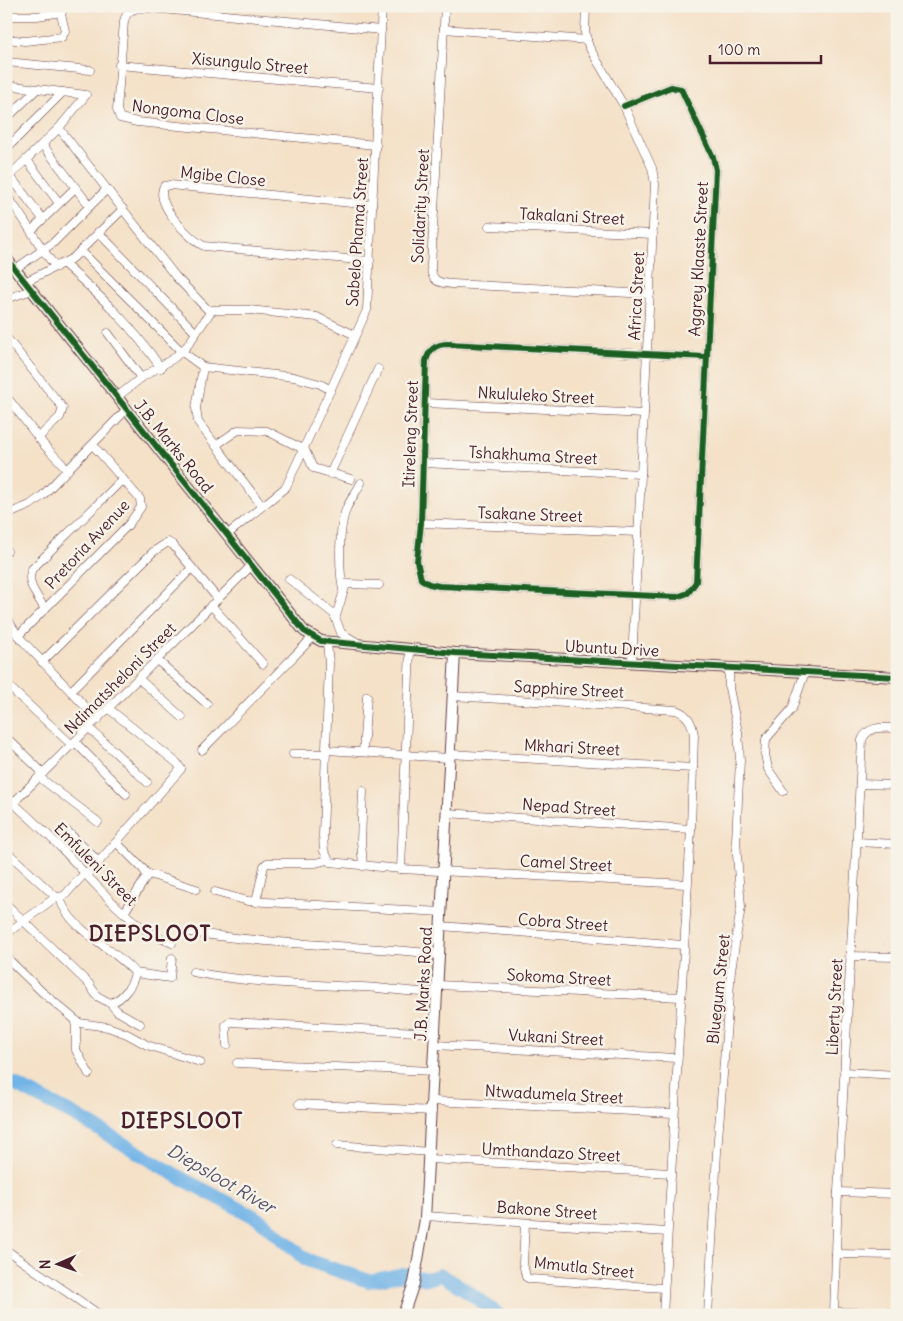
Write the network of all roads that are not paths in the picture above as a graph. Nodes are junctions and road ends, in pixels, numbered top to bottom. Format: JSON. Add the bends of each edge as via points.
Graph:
{"nodes":[{"id":1,"x":382,"y":6,"type":"edge"},
{"id":2,"x":445,"y":6,"type":"edge"},
{"id":3,"x":586,"y":6,"type":"edge"},
{"id":4,"x":163,"y":8,"type":"edge"},
{"id":5,"x":60,"y":9,"type":"edge"},
{"id":6,"x":6,"y":16,"type":"edge"},
{"id":7,"x":444,"y":29,"type":"junction"},
{"id":8,"x":381,"y":30,"type":"junction"},
{"id":9,"x":6,"y":39,"type":"edge"},
{"id":10,"x":587,"y":40,"type":"junction"},
{"id":11,"x":6,"y":62,"type":"edge"},
{"id":12,"x":119,"y":65,"type":"junction"},
{"id":13,"x":90,"y":70,"type":"dead end"},
{"id":14,"x":8,"y":88,"type":"edge"},
{"id":15,"x":379,"y":88,"type":"junction"},
{"id":16,"x":37,"y":89,"type":"junction"},
{"id":17,"x":63,"y":92,"type":"junction"},
{"id":18,"x":624,"y":106,"type":"junction"},
{"id":19,"x":6,"y":119,"type":"edge"},
{"id":20,"x":59,"y":128,"type":"junction"},
{"id":21,"x":42,"y":144,"type":"junction"},
{"id":22,"x":376,"y":145,"type":"junction"},
{"id":23,"x":6,"y":149,"type":"edge"},
{"id":24,"x":27,"y":160,"type":"junction"},
{"id":25,"x":8,"y":178,"type":"edge"},
{"id":26,"x":75,"y":188,"type":"junction"},
{"id":27,"x":107,"y":189,"type":"junction"},
{"id":28,"x":6,"y":195,"type":"edge"},
{"id":29,"x":59,"y":203,"type":"junction"},
{"id":30,"x":89,"y":205,"type":"junction"},
{"id":31,"x":372,"y":205,"type":"junction"},
{"id":32,"x":123,"y":209,"type":"junction"},
{"id":33,"x":43,"y":219,"type":"junction"},
{"id":34,"x":489,"y":226,"type":"dead end"},
{"id":35,"x":32,"y":230,"type":"junction"},
{"id":36,"x":98,"y":232,"type":"junction"},
{"id":37,"x":653,"y":234,"type":"junction"},
{"id":38,"x":42,"y":250,"type":"junction"},
{"id":39,"x":81,"y":251,"type":"junction"},
{"id":40,"x":6,"y":258,"type":"edge"},
{"id":41,"x":370,"y":261,"type":"junction"},
{"id":42,"x":60,"y":266,"type":"junction"},
{"id":43,"x":15,"y":269,"type":"junction"},
{"id":44,"x":25,"y":282,"type":"junction"},
{"id":45,"x":32,"y":290,"type":"junction"},
{"id":46,"x":650,"y":294,"type":"junction"},
{"id":47,"x":6,"y":299,"type":"edge"},
{"id":48,"x":209,"y":312,"type":"junction"},
{"id":49,"x":108,"y":333,"type":"dead end"},
{"id":50,"x":196,"y":333,"type":"junction"},
{"id":51,"x":355,"y":335,"type":"junction"},
{"id":52,"x":6,"y":337,"type":"edge"},
{"id":53,"x":181,"y":351,"type":"junction"},
{"id":54,"x":647,"y":354,"type":"junction"},
{"id":55,"x":706,"y":357,"type":"junction"},
{"id":56,"x":203,"y":367,"type":"junction"},
{"id":57,"x":161,"y":368,"type":"junction"},
{"id":58,"x":378,"y":369,"type":"dead end"},
{"id":59,"x":141,"y":378,"type":"junction"},
{"id":60,"x":331,"y":390,"type":"junction"},
{"id":61,"x":6,"y":396,"type":"edge"},
{"id":62,"x":116,"y":397,"type":"junction"},
{"id":63,"x":426,"y":403,"type":"junction"},
{"id":64,"x":126,"y":410,"type":"junction"},
{"id":65,"x":644,"y":414,"type":"junction"},
{"id":66,"x":38,"y":438,"type":"junction"},
{"id":67,"x":93,"y":445,"type":"junction"},
{"id":68,"x":216,"y":445,"type":"junction"},
{"id":69,"x":305,"y":450,"type":"junction"},
{"id":70,"x":424,"y":463,"type":"junction"},
{"id":71,"x":68,"y":470,"type":"junction"},
{"id":72,"x":330,"y":474,"type":"junction"},
{"id":73,"x":641,"y":474,"type":"junction"},
{"id":74,"x":123,"y":479,"type":"junction"},
{"id":75,"x":351,"y":479,"type":"dead end"},
{"id":76,"x":360,"y":483,"type":"dead end"},
{"id":77,"x":262,"y":506,"type":"junction"},
{"id":78,"x":6,"y":515,"type":"edge"},
{"id":79,"x":421,"y":523,"type":"junction"},
{"id":80,"x":638,"y":532,"type":"junction"},
{"id":81,"x":228,"y":534,"type":"junction"},
{"id":82,"x":252,"y":565,"type":"junction"},
{"id":83,"x":192,"y":568,"type":"junction"},
{"id":84,"x":289,"y":579,"type":"dead end"},
{"id":85,"x":379,"y":585,"type":"dead end"},
{"id":86,"x":343,"y":590,"type":"junction"},
{"id":87,"x":635,"y":594,"type":"junction"},
{"id":88,"x":218,"y":599,"type":"junction"},
{"id":89,"x":211,"y":605,"type":"junction"},
{"id":90,"x":45,"y":609,"type":"junction"},
{"id":91,"x":336,"y":616,"type":"junction"},
{"id":92,"x":6,"y":617,"type":"edge"},
{"id":93,"x":18,"y":636,"type":"junction"},
{"id":94,"x":314,"y":637,"type":"junction"},
{"id":95,"x":327,"y":643,"type":"junction"},
{"id":96,"x":362,"y":646,"type":"junction"},
{"id":97,"x":410,"y":649,"type":"junction"},
{"id":98,"x":455,"y":652,"type":"junction"},
{"id":99,"x":157,"y":660,"type":"junction"},
{"id":100,"x":42,"y":662,"type":"junction"},
{"id":101,"x":632,"y":662,"type":"junction"},
{"id":102,"x":264,"y":664,"type":"dead end"},
{"id":103,"x":729,"y":668,"type":"junction"},
{"id":104,"x":805,"y":672,"type":"junction"},
{"id":105,"x":897,"y":677,"type":"edge"},
{"id":106,"x":139,"y":679,"type":"junction"},
{"id":107,"x":6,"y":684,"type":"edge"},
{"id":108,"x":71,"y":691,"type":"junction"},
{"id":109,"x":367,"y":696,"type":"dead end"},
{"id":110,"x":453,"y":696,"type":"junction"},
{"id":111,"x":207,"y":704,"type":"dead end"},
{"id":112,"x":109,"y":709,"type":"junction"},
{"id":113,"x":182,"y":717,"type":"dead end"},
{"id":114,"x":98,"y":720,"type":"junction"},
{"id":115,"x":89,"y":728,"type":"junction"},
{"id":116,"x":897,"y":728,"type":"edge"},
{"id":117,"x":6,"y":737,"type":"edge"},
{"id":118,"x":74,"y":744,"type":"junction"},
{"id":119,"x":202,"y":750,"type":"dead end"},
{"id":120,"x":326,"y":752,"type":"junction"},
{"id":121,"x":363,"y":752,"type":"junction"},
{"id":122,"x":293,"y":754,"type":"dead end"},
{"id":123,"x":405,"y":755,"type":"junction"},
{"id":124,"x":449,"y":756,"type":"junction"},
{"id":125,"x":693,"y":768,"type":"junction"},
{"id":126,"x":41,"y":775,"type":"junction"},
{"id":127,"x":147,"y":782,"type":"dead end"},
{"id":128,"x":860,"y":784,"type":"junction"},
{"id":129,"x":897,"y":785,"type":"edge"},
{"id":130,"x":363,"y":791,"type":"dead end"},
{"id":131,"x":783,"y":791,"type":"dead end"},
{"id":132,"x":126,"y":794,"type":"dead end"},
{"id":133,"x":6,"y":796,"type":"edge"},
{"id":134,"x":13,"y":802,"type":"junction"},
{"id":135,"x":6,"y":810,"type":"edge"},
{"id":136,"x":446,"y":813,"type":"junction"},
{"id":137,"x":98,"y":822,"type":"dead end"},
{"id":138,"x":691,"y":829,"type":"junction"},
{"id":139,"x":68,"y":832,"type":"dead end"},
{"id":140,"x":857,"y":842,"type":"junction"},
{"id":141,"x":117,"y":843,"type":"junction"},
{"id":142,"x":897,"y":844,"type":"edge"},
{"id":143,"x":6,"y":851,"type":"edge"},
{"id":144,"x":327,"y":860,"type":"junction"},
{"id":145,"x":99,"y":862,"type":"junction"},
{"id":146,"x":363,"y":866,"type":"junction"},
{"id":147,"x":401,"y":869,"type":"junction"},
{"id":148,"x":443,"y":870,"type":"junction"},
{"id":149,"x":146,"y":873,"type":"junction"},
{"id":150,"x":86,"y":874,"type":"junction"},
{"id":151,"x":686,"y":884,"type":"junction"},
{"id":152,"x":196,"y":889,"type":"dead end"},
{"id":153,"x":215,"y":892,"type":"dead end"},
{"id":154,"x":58,"y":897,"type":"junction"},
{"id":155,"x":256,"y":902,"type":"junction"},
{"id":156,"x":6,"y":904,"type":"edge"},
{"id":157,"x":442,"y":912,"type":"junction"},
{"id":158,"x":124,"y":913,"type":"junction"},
{"id":159,"x":22,"y":921,"type":"junction"},
{"id":160,"x":440,"y":926,"type":"junction"},
{"id":161,"x":190,"y":932,"type":"dead end"},
{"id":162,"x":6,"y":934,"type":"edge"},
{"id":163,"x":172,"y":943,"type":"dead end"},
{"id":164,"x":683,"y":945,"type":"junction"},
{"id":165,"x":439,"y":954,"type":"junction"},
{"id":166,"x":850,"y":956,"type":"junction"},
{"id":167,"x":6,"y":957,"type":"edge"},
{"id":168,"x":897,"y":957,"type":"edge"},
{"id":169,"x":172,"y":958,"type":"dead end"},
{"id":170,"x":193,"y":972,"type":"dead end"},
{"id":171,"x":135,"y":974,"type":"junction"},
{"id":172,"x":438,"y":988,"type":"junction"},
{"id":173,"x":680,"y":997,"type":"junction"},
{"id":174,"x":110,"y":1002,"type":"junction"},
{"id":175,"x":76,"y":1021,"type":"junction"},
{"id":176,"x":140,"y":1024,"type":"dead end"},
{"id":177,"x":436,"y":1033,"type":"junction"},
{"id":178,"x":435,"y":1044,"type":"junction"},
{"id":179,"x":227,"y":1045,"type":"dead end"},
{"id":180,"x":676,"y":1058,"type":"junction"},
{"id":181,"x":200,"y":1062,"type":"dead end"},
{"id":182,"x":237,"y":1063,"type":"dead end"},
{"id":183,"x":434,"y":1071,"type":"junction"},
{"id":184,"x":844,"y":1072,"type":"junction"},
{"id":185,"x":89,"y":1074,"type":"dead end"},
{"id":186,"x":897,"y":1075,"type":"edge"},
{"id":187,"x":299,"y":1104,"type":"dead end"},
{"id":188,"x":432,"y":1106,"type":"junction"},
{"id":189,"x":673,"y":1113,"type":"junction"},
{"id":190,"x":337,"y":1145,"type":"dead end"},
{"id":191,"x":430,"y":1156,"type":"junction"},
{"id":192,"x":670,"y":1173,"type":"junction"},
{"id":193,"x":838,"y":1192,"type":"junction"},
{"id":194,"x":897,"y":1194,"type":"edge"},
{"id":195,"x":425,"y":1216,"type":"junction"},
{"id":196,"x":525,"y":1223,"type":"junction"},
{"id":197,"x":667,"y":1232,"type":"junction"},
{"id":198,"x":6,"y":1250,"type":"edge"},
{"id":199,"x":836,"y":1254,"type":"junction"},
{"id":200,"x":897,"y":1255,"type":"edge"},
{"id":201,"x":664,"y":1288,"type":"junction"},
{"id":202,"x":834,"y":1313,"type":"edge"},
{"id":203,"x":897,"y":1313,"type":"edge"},
{"id":204,"x":100,"y":1315,"type":"edge"},
{"id":205,"x":403,"y":1315,"type":"edge"},
{"id":206,"x":663,"y":1315,"type":"edge"},
{"id":207,"x":708,"y":1315,"type":"edge"}],
"edges":[{"from":1,"to":8,"type":"street","name":"Sabelo Phama Street"},
{"from":2,"to":7,"type":"street","name":"Solidarity Street"},
{"from":3,"to":10,"type":"street","name":"Africa Street"},
{"from":4,"to":8,"type":"street","name":"Nongoma Close"},
{"from":4,"to":12,"type":"street","name":"Nongoma Close","via":[[131,9],[126,14]]},
{"from":5,"to":6,"type":"street","via":[[37,16]]},
{"from":5,"to":9,"type":"street","via":[[62,37],[25,41]]},
{"from":7,"to":10,"type":"street"},
{"from":7,"to":46,"type":"street","name":"Solidarity Street","via":[[431,266],[433,279],[452,284]]},
{"from":8,"to":15,"type":"street","name":"Sabelo Phama Street"},
{"from":10,"to":18,"type":"street","name":"Africa Street"},
{"from":11,"to":13,"type":"street"},
{"from":12,"to":15,"type":"street","name":"Xisungulo Street"},
{"from":12,"to":22,"type":"street","name":"Nongoma Close","via":[[117,113],[120,118]]},
{"from":14,"to":16,"type":"street"},
{"from":15,"to":22,"type":"street","name":"Sabelo Phama Street"},
{"from":16,"to":17,"type":"street"},
{"from":16,"to":19,"type":"street"},
{"from":17,"to":20,"type":"street","via":[[86,95]]},
{"from":17,"to":23,"type":"street"},
{"from":18,"to":37,"type":"street","name":"Africa Street","via":[[654,176]]},
{"from":18,"to":55,"type":"street","name":"Aggrey Klaaste Street","via":[[671,87],[681,89],[715,162]]},
{"from":20,"to":21,"type":"street"},
{"from":20,"to":27,"type":"street"},
{"from":21,"to":24,"type":"street"},
{"from":21,"to":26,"type":"street"},
{"from":22,"to":31,"type":"street","name":"Sabelo Phama Street"},
{"from":24,"to":25,"type":"street"},
{"from":24,"to":29,"type":"street"},
{"from":25,"to":33,"type":"street"},
{"from":26,"to":29,"type":"street"},
{"from":26,"to":30,"type":"street"},
{"from":27,"to":30,"type":"street"},
{"from":27,"to":32,"type":"street"},
{"from":28,"to":35,"type":"street"},
{"from":29,"to":33,"type":"street"},
{"from":30,"to":38,"type":"street"},
{"from":31,"to":41,"type":"street","name":"Sabelo Phama Street"},
{"from":31,"to":41,"type":"street","name":"Mgibe Close","via":[[170,185],[163,187],[162,195],[168,210],[192,238],[204,246]]},
{"from":32,"to":36,"type":"street"},
{"from":32,"to":48,"type":"street","via":[[176,277]]},
{"from":33,"to":35,"type":"street"},
{"from":34,"to":37,"type":"street","name":"Takalani Street"},
{"from":35,"to":38,"type":"street"},
{"from":36,"to":39,"type":"street"},
{"from":36,"to":50,"type":"street"},
{"from":37,"to":46,"type":"street","name":"Africa Street"},
{"from":38,"to":42,"type":"street"},
{"from":38,"to":43,"type":"street"},
{"from":39,"to":42,"type":"street"},
{"from":39,"to":53,"type":"street"},
{"from":40,"to":43,"type":"street","name":"J.B. Marks Road"},
{"from":41,"to":51,"type":"street","name":"Sabelo Phama Street","via":[[367,310]]},
{"from":42,"to":44,"type":"street"},
{"from":42,"to":57,"type":"street","via":[[122,317]]},
{"from":43,"to":44,"type":"street","name":"J.B. Marks Road"},
{"from":44,"to":45,"type":"street","name":"J.B. Marks Road"},
{"from":45,"to":47,"type":"street"},
{"from":45,"to":62,"type":"street","name":"J.B. Marks Road"},
{"from":46,"to":54,"type":"street","name":"Africa Street"},
{"from":48,"to":50,"type":"street"},
{"from":48,"to":51,"type":"street","via":[[249,310],[317,317]]},
{"from":49,"to":59,"type":"street"},
{"from":50,"to":53,"type":"street"},
{"from":51,"to":60,"type":"street","name":"Sabelo Phama Street"},
{"from":52,"to":66,"type":"street","via":[[63,410],[60,418]]},
{"from":53,"to":56,"type":"street"},
{"from":53,"to":57,"type":"street"},
{"from":54,"to":55,"type":"street","name":"Itireleng Street"},
{"from":54,"to":63,"type":"street","name":"Itireleng Street","via":[[441,344],[431,350],[427,358]]},
{"from":54,"to":65,"type":"street","name":"Africa Street"},
{"from":55,"to":87,"type":"street","name":"Aggrey Klaaste Street","via":[[696,582],[688,593],[677,597]]},
{"from":56,"to":60,"type":"street","via":[[294,377]]},
{"from":56,"to":68,"type":"street","via":[[196,416]]},
{"from":57,"to":59,"type":"street"},
{"from":58,"to":72,"type":"street"},
{"from":59,"to":62,"type":"street"},
{"from":60,"to":69,"type":"street","name":"Sabelo Phama Street"},
{"from":61,"to":66,"type":"street"},
{"from":62,"to":64,"type":"street","name":"J.B. Marks Road"},
{"from":63,"to":65,"type":"street","name":"Nkululeko Street"},
{"from":63,"to":70,"type":"street","name":"Itireleng Street"},
{"from":64,"to":67,"type":"street"},
{"from":64,"to":81,"type":"street","name":"J.B. Marks Road"},
{"from":65,"to":73,"type":"street","name":"Africa Street"},
{"from":66,"to":71,"type":"street"},
{"from":67,"to":71,"type":"street"},
{"from":67,"to":74,"type":"street","name":"Pretoria Avenue"},
{"from":68,"to":69,"type":"street","via":[[238,430],[261,430],[275,433]]},
{"from":68,"to":77,"type":"street"},
{"from":69,"to":72,"type":"street","via":[[313,468]]},
{"from":69,"to":77,"type":"street","name":"Sabelo Phama Street","via":[[286,487]]},
{"from":70,"to":73,"type":"street","name":"Tshakhuma Street"},
{"from":70,"to":79,"type":"street","name":"Itireleng Street"},
{"from":71,"to":78,"type":"street","via":[[30,505]]},
{"from":72,"to":75,"type":"street"},
{"from":73,"to":80,"type":"street","name":"Africa Street"},
{"from":74,"to":90,"type":"street","via":[[32,569],[32,586]]},
{"from":74,"to":90,"type":"street","name":"Pretoria Avenue","via":[[140,499],[141,507],[129,524]]},
{"from":76,"to":86,"type":"street","via":[[344,518],[340,566]]},
{"from":77,"to":81,"type":"street","name":"Sabelo Phama Street"},
{"from":79,"to":80,"type":"street","name":"Tsakane Street"},
{"from":79,"to":87,"type":"street","name":"Itireleng Street","via":[[417,568],[421,579],[429,584]]},
{"from":80,"to":87,"type":"street","name":"Africa Street"},
{"from":81,"to":82,"type":"street","name":"J.B. Marks Road"},
{"from":82,"to":88,"type":"street","name":"Ndimatsheloni Street"},
{"from":82,"to":94,"type":"street","name":"J.B. Marks Road","via":[[304,631]]},
{"from":83,"to":88,"type":"street"},
{"from":83,"to":100,"type":"street","via":[[173,545],[168,542],[160,546]]},
{"from":83,"to":108,"type":"street"},
{"from":84,"to":91,"type":"street"},
{"from":85,"to":86,"type":"street","via":[[350,582]]},
{"from":86,"to":91,"type":"street"},
{"from":87,"to":101,"type":"street","name":"Africa Street"},
{"from":88,"to":89,"type":"street","name":"Ndimatsheloni Street"},
{"from":89,"to":99,"type":"street","name":"Ndimatsheloni Street"},
{"from":89,"to":102,"type":"street"},
{"from":90,"to":93,"type":"street","name":"Pretoria Avenue"},
{"from":91,"to":96,"type":"street","via":[[341,633]]},
{"from":92,"to":93,"type":"street"},
{"from":93,"to":100,"type":"street"},
{"from":94,"to":95,"type":"street","name":"J.B. Marks Road"},
{"from":94,"to":119,"type":"street"},
{"from":95,"to":96,"type":"street","name":"Ubuntu Drive"},
{"from":95,"to":120,"type":"street"},
{"from":96,"to":97,"type":"street","name":"Ubuntu Drive"},
{"from":97,"to":98,"type":"street","name":"Ubuntu Drive"},
{"from":97,"to":123,"type":"street"},
{"from":98,"to":101,"type":"street","name":"Ubuntu Drive"},
{"from":98,"to":110,"type":"street","name":"J.B. Marks Road"},
{"from":99,"to":106,"type":"street","name":"Ndimatsheloni Street"},
{"from":99,"to":111,"type":"street"},
{"from":100,"to":108,"type":"street"},
{"from":101,"to":103,"type":"street","name":"Ubuntu Drive"},
{"from":103,"to":104,"type":"street","name":"Ubuntu Drive"},
{"from":103,"to":207,"type":"street","name":"Bluegum Street","via":[[740,760],[736,841],[741,907],[731,970]]},
{"from":104,"to":105,"type":"street","name":"Ubuntu Drive"},
{"from":104,"to":131,"type":"street","via":[[792,709],[766,739],[768,770]]},
{"from":106,"to":112,"type":"street","name":"Ndimatsheloni Street"},
{"from":106,"to":113,"type":"street"},
{"from":107,"to":118,"type":"street"},
{"from":108,"to":114,"type":"street"},
{"from":109,"to":121,"type":"street"},
{"from":110,"to":124,"type":"street","name":"J.B. Marks Road"},
{"from":110,"to":125,"type":"street","name":"Sapphire Street","via":[[676,710],[691,721]]},
{"from":112,"to":114,"type":"street","name":"Ndimatsheloni Street"},
{"from":112,"to":141,"type":"street","via":[[177,763],[181,770]]},
{"from":114,"to":115,"type":"street","name":"Ndimatsheloni Street"},
{"from":115,"to":118,"type":"street","name":"Ndimatsheloni Street"},
{"from":115,"to":127,"type":"street"},
{"from":116,"to":128,"type":"street","name":"Liberty Street","via":[[865,733]]},
{"from":117,"to":126,"type":"street"},
{"from":118,"to":126,"type":"street","name":"Ndimatsheloni Street"},
{"from":118,"to":132,"type":"street"},
{"from":120,"to":121,"type":"street","name":"Mkhari Street"},
{"from":120,"to":122,"type":"street","name":"Mkhari Street"},
{"from":120,"to":144,"type":"street","via":[[323,836]]},
{"from":121,"to":123,"type":"street","name":"Mkhari Street"},
{"from":123,"to":124,"type":"street","name":"Mkhari Street"},
{"from":123,"to":147,"type":"street"},
{"from":124,"to":125,"type":"street","name":"Mkhari Street"},
{"from":124,"to":136,"type":"street","name":"J.B. Marks Road"},
{"from":125,"to":138,"type":"street"},
{"from":126,"to":134,"type":"street","name":"Ndimatsheloni Street"},
{"from":126,"to":137,"type":"street"},
{"from":128,"to":129,"type":"street"},
{"from":128,"to":140,"type":"street","name":"Liberty Street"},
{"from":130,"to":146,"type":"street"},
{"from":133,"to":134,"type":"street","name":"Emfuleni Street"},
{"from":134,"to":135,"type":"street","name":"Ndimatsheloni Street"},
{"from":134,"to":150,"type":"street","name":"Emfuleni Street"},
{"from":136,"to":138,"type":"street","name":"Nepad Street"},
{"from":136,"to":148,"type":"street","name":"J.B. Marks Road"},
{"from":138,"to":151,"type":"street"},
{"from":139,"to":145,"type":"street"},
{"from":140,"to":142,"type":"street"},
{"from":140,"to":166,"type":"street","name":"Liberty Street"},
{"from":141,"to":145,"type":"street"},
{"from":141,"to":149,"type":"street"},
{"from":143,"to":154,"type":"street"},
{"from":144,"to":146,"type":"street","name":"Camel Street"},
{"from":144,"to":155,"type":"street","name":"Camel Street","via":[[316,863],[267,862]]},
{"from":145,"to":150,"type":"street"},
{"from":146,"to":147,"type":"street","name":"Camel Street"},
{"from":147,"to":148,"type":"street","name":"Camel Street"},
{"from":148,"to":151,"type":"street","name":"Camel Street"},
{"from":148,"to":157,"type":"street","name":"J.B. Marks Road"},
{"from":149,"to":152,"type":"street"},
{"from":149,"to":158,"type":"street","via":[[146,879]]},
{"from":150,"to":154,"type":"street"},
{"from":150,"to":158,"type":"street","name":"Emfuleni Street"},
{"from":151,"to":164,"type":"street"},
{"from":153,"to":155,"type":"street"},
{"from":154,"to":159,"type":"street"},
{"from":154,"to":171,"type":"street","via":[[76,924],[105,945]]},
{"from":155,"to":157,"type":"street"},
{"from":156,"to":159,"type":"street"},
{"from":157,"to":160,"type":"street","name":"J.B. Marks Road"},
{"from":158,"to":163,"type":"street","name":"Emfuleni Street","via":[[150,934]]},
{"from":159,"to":162,"type":"street"},
{"from":159,"to":174,"type":"street","via":[[89,984],[97,996]]},
{"from":160,"to":164,"type":"street","name":"Cobra Street"},
{"from":160,"to":165,"type":"street","name":"J.B. Marks Road"},
{"from":161,"to":165,"type":"street","via":[[227,938]]},
{"from":164,"to":173,"type":"street"},
{"from":165,"to":172,"type":"street","name":"J.B. Marks Road"},
{"from":166,"to":168,"type":"street"},
{"from":166,"to":184,"type":"street","name":"Liberty Street"},
{"from":167,"to":175,"type":"street"},
{"from":169,"to":171,"type":"street","via":[[170,978]]},
{"from":170,"to":172,"type":"street","name":"Sokoma Street","via":[[232,979],[378,988],[408,993]]},
{"from":171,"to":174,"type":"street","via":[[124,994]]},
{"from":172,"to":173,"type":"street","name":"Sokoma Street"},
{"from":172,"to":177,"type":"street","name":"J.B. Marks Road"},
{"from":173,"to":180,"type":"street"},
{"from":174,"to":176,"type":"street","via":[[116,1011]]},
{"from":175,"to":181,"type":"street","via":[[85,1026],[108,1027]]},
{"from":175,"to":185,"type":"street","via":[[76,1050]]},
{"from":177,"to":178,"type":"street","name":"J.B. Marks Road"},
{"from":177,"to":179,"type":"street","via":[[230,1022],[226,1025]]},
{"from":178,"to":180,"type":"street","name":"Vukani Street"},
{"from":178,"to":183,"type":"street","name":"J.B. Marks Road"},
{"from":180,"to":189,"type":"street"},
{"from":182,"to":183,"type":"street"},
{"from":183,"to":188,"type":"street","name":"J.B. Marks Road"},
{"from":184,"to":186,"type":"street"},
{"from":184,"to":193,"type":"street","name":"Liberty Street"},
{"from":187,"to":188,"type":"street","name":"Ntwadumela Street"},
{"from":188,"to":189,"type":"street","name":"Ntwadumela Street"},
{"from":188,"to":191,"type":"street","name":"J.B. Marks Road"},
{"from":189,"to":192,"type":"street"},
{"from":190,"to":191,"type":"street","name":"Umthandazo Street"},
{"from":191,"to":192,"type":"street","name":"Umthandazo Street"},
{"from":191,"to":195,"type":"street","name":"J.B. Marks Road"},
{"from":192,"to":197,"type":"street"},
{"from":193,"to":194,"type":"street"},
{"from":193,"to":199,"type":"street","name":"Liberty Street"},
{"from":195,"to":196,"type":"street","name":"Bakone Street"},
{"from":195,"to":205,"type":"street","name":"J.B. Marks Road","via":[[420,1256]]},
{"from":196,"to":197,"type":"street","name":"Bakone Street"},
{"from":196,"to":201,"type":"street","name":"Mmutla Street","via":[[523,1268],[530,1279]]},
{"from":197,"to":201,"type":"street"},
{"from":198,"to":204,"type":"street"},
{"from":199,"to":200,"type":"street"},
{"from":199,"to":202,"type":"street","name":"Liberty Street"},
{"from":201,"to":206,"type":"street"},
{"from":202,"to":203,"type":"street"}]}
